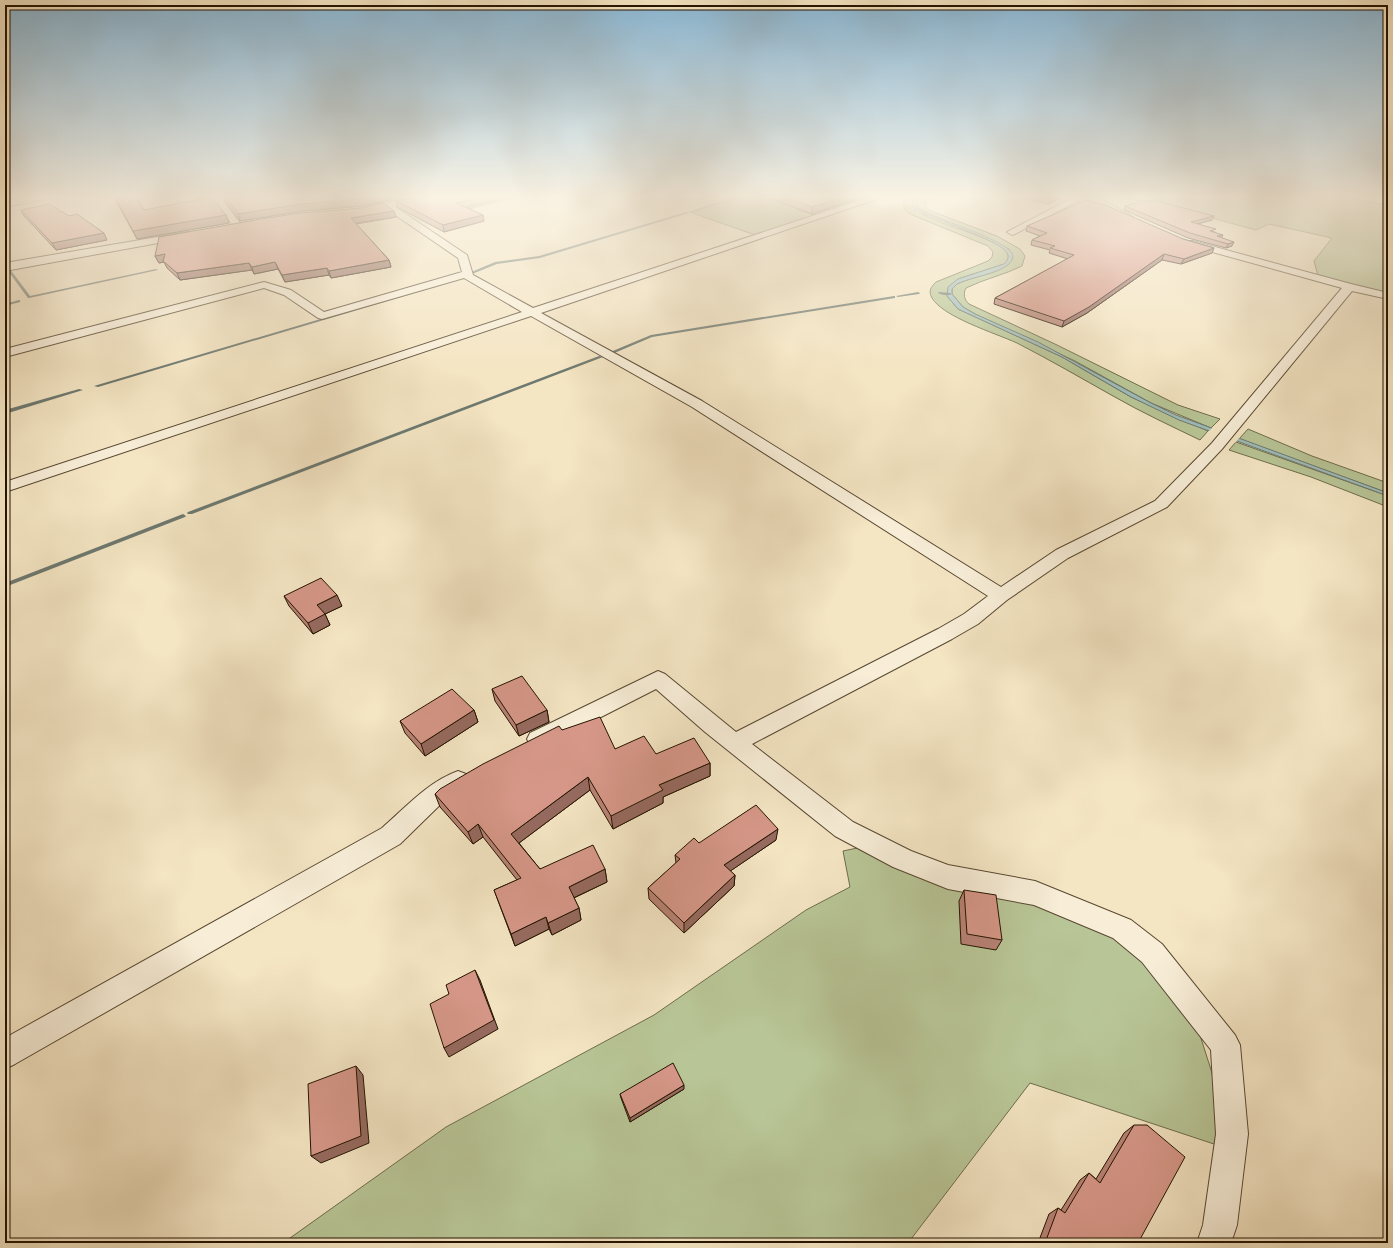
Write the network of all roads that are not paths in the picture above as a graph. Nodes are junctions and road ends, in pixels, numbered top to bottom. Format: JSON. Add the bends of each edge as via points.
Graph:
{"nodes":[{"id":1,"x":72,"y":255,"type":"edge"},
{"id":2,"x":459,"y":255,"type":"edge"},
{"id":3,"x":701,"y":255,"type":"edge"},
{"id":4,"x":1233,"y":255,"type":"edge"},
{"id":5,"x":5,"y":267,"type":"edge"},
{"id":6,"x":467,"y":274,"type":"junction"},
{"id":7,"x":1349,"y":287,"type":"junction"},
{"id":8,"x":1388,"y":296,"type":"edge"},
{"id":9,"x":530,"y":312,"type":"junction"},
{"id":10,"x":5,"y":353,"type":"edge"},
{"id":11,"x":5,"y":487,"type":"edge"},
{"id":12,"x":1001,"y":596,"type":"junction"},
{"id":13,"x":735,"y":743,"type":"junction"},
{"id":14,"x":518,"y":749,"type":"edge"},
{"id":15,"x":478,"y":769,"type":"edge"},
{"id":16,"x":5,"y":1054,"type":"edge"},
{"id":17,"x":1214,"y":1243,"type":"edge"}],
"edges":[{"from":1,"to":5,"type":"street"},
{"from":2,"to":6,"type":"street"},
{"from":3,"to":9,"type":"street"},
{"from":4,"to":7,"type":"street"},
{"from":6,"to":9,"type":"street","via":[[468,277]]},
{"from":6,"to":10,"type":"street","via":[[322,316],[291,294],[277,287],[264,285]]},
{"from":7,"to":8,"type":"street"},
{"from":7,"to":12,"type":"street","via":[[1217,446],[1161,504],[1062,554]]},
{"from":9,"to":11,"type":"street"},
{"from":9,"to":12,"type":"street","via":[[697,404]]},
{"from":12,"to":13,"type":"street","via":[[971,619],[945,634]]},
{"from":13,"to":14,"type":"street","via":[[658,679]]},
{"from":13,"to":17,"type":"street","via":[[844,829],[902,859],[948,877],[1035,893],[1122,928],[1152,953],[1225,1045],[1232,1134],[1220,1225]]},
{"from":15,"to":16,"type":"street","via":[[436,794],[391,836]]}]}
